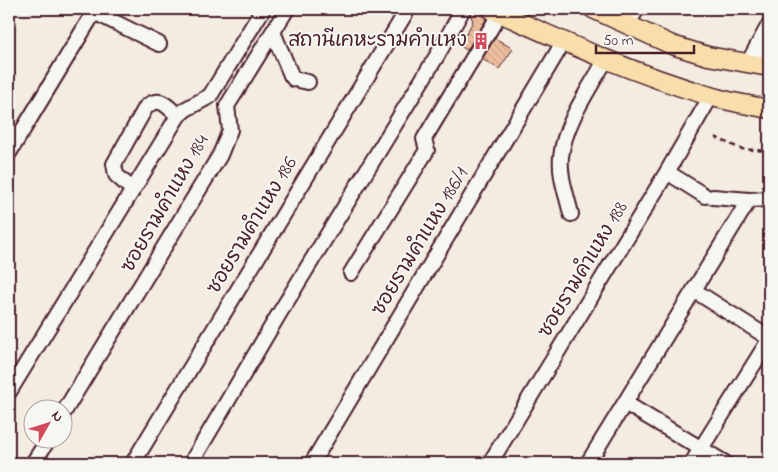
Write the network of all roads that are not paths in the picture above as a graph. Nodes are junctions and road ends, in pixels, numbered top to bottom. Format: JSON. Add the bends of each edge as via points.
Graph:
{"nodes":[{"id":1,"x":287,"y":9,"type":"edge"},
{"id":2,"x":408,"y":9,"type":"edge"},
{"id":3,"x":463,"y":9,"type":"edge"},
{"id":4,"x":592,"y":9,"type":"edge"},
{"id":5,"x":637,"y":9,"type":"edge"},
{"id":6,"x":95,"y":10,"type":"edge"},
{"id":7,"x":495,"y":11,"type":"edge"},
{"id":8,"x":261,"y":12,"type":"edge"},
{"id":9,"x":627,"y":25,"type":"junction"},
{"id":10,"x":769,"y":25,"type":"edge"},
{"id":11,"x":275,"y":29,"type":"junction"},
{"id":12,"x":564,"y":41,"type":"junction"},
{"id":13,"x":159,"y":44,"type":"dead end"},
{"id":14,"x":769,"y":47,"type":"edge"},
{"id":15,"x":606,"y":59,"type":"junction"},
{"id":16,"x":759,"y":65,"type":"edge"},
{"id":17,"x":308,"y":82,"type":"dead end"},
{"id":18,"x":210,"y":96,"type":"junction"},
{"id":19,"x":711,"y":96,"type":"junction"},
{"id":20,"x":227,"y":106,"type":"junction"},
{"id":21,"x":769,"y":109,"type":"edge"},
{"id":22,"x":178,"y":116,"type":"junction"},
{"id":23,"x":9,"y":153,"type":"edge"},
{"id":24,"x":667,"y":172,"type":"junction"},
{"id":25,"x":133,"y":190,"type":"junction"},
{"id":26,"x":769,"y":199,"type":"edge"},
{"id":27,"x":750,"y":200,"type":"junction"},
{"id":28,"x":571,"y":214,"type":"dead end"},
{"id":29,"x":351,"y":273,"type":"dead end"},
{"id":30,"x":695,"y":291,"type":"junction"},
{"id":31,"x":769,"y":339,"type":"edge"},
{"id":32,"x":9,"y":392,"type":"edge"},
{"id":33,"x":71,"y":400,"type":"edge"},
{"id":34,"x":625,"y":403,"type":"junction"},
{"id":35,"x":701,"y":448,"type":"junction"},
{"id":36,"x":41,"y":450,"type":"edge"},
{"id":37,"x":33,"y":463,"type":"edge"},
{"id":38,"x":133,"y":463,"type":"edge"},
{"id":39,"x":191,"y":463,"type":"edge"},
{"id":40,"x":312,"y":463,"type":"edge"},
{"id":41,"x":490,"y":463,"type":"edge"},
{"id":42,"x":588,"y":463,"type":"edge"},
{"id":43,"x":692,"y":463,"type":"edge"},
{"id":44,"x":725,"y":463,"type":"edge"}],
"edges":[{"from":1,"to":11,"type":"street"},
{"from":2,"to":38,"type":"street","name":"ซอยรามคำแหง 186"},
{"from":3,"to":39,"type":"street"},
{"from":4,"to":9,"type":"main road"},
{"from":5,"to":9,"type":"street"},
{"from":6,"to":13,"type":"street"},
{"from":6,"to":23,"type":"street"},
{"from":7,"to":12,"type":"main road"},
{"from":7,"to":29,"type":"street","via":[[424,139],[427,150]]},
{"from":8,"to":11,"type":"street"},
{"from":8,"to":18,"type":"street"},
{"from":9,"to":16,"type":"main road","via":[[672,45],[708,56]]},
{"from":10,"to":16,"type":"street"},
{"from":11,"to":17,"type":"street","via":[[290,75]]},
{"from":11,"to":20,"type":"street"},
{"from":12,"to":15,"type":"main road"},
{"from":12,"to":40,"type":"street","name":"ซอยรามคำแหง 186/1"},
{"from":14,"to":16,"type":"street"},
{"from":15,"to":19,"type":"main road"},
{"from":15,"to":28,"type":"street","via":[[564,140],[562,176]]},
{"from":18,"to":20,"type":"street"},
{"from":18,"to":22,"type":"street","name":"ซอยรามคำแหง 184"},
{"from":19,"to":21,"type":"main road"},
{"from":19,"to":24,"type":"street","name":"ซอยรามคำแหง 188"},
{"from":20,"to":33,"type":"street","name":"ซอยรามคำแหง 184","via":[[230,130],[220,155]]},
{"from":22,"to":25,"type":"street","name":"ซอยรามคำแหง 184"},
{"from":22,"to":25,"type":"street","via":[[162,102],[152,102],[146,107],[114,164],[116,175]]},
{"from":24,"to":27,"type":"street","via":[[709,196]]},
{"from":24,"to":41,"type":"street","name":"ซอยรามคำแหง 188"},
{"from":25,"to":32,"type":"street","name":"ซอยรามคำแหง 184"},
{"from":26,"to":27,"type":"street"},
{"from":27,"to":30,"type":"street"},
{"from":30,"to":31,"type":"street"},
{"from":30,"to":34,"type":"street"},
{"from":31,"to":35,"type":"street"},
{"from":34,"to":35,"type":"street"},
{"from":34,"to":42,"type":"street"},
{"from":35,"to":43,"type":"street"},
{"from":35,"to":44,"type":"street"},
{"from":36,"to":37,"type":"street"}]}
